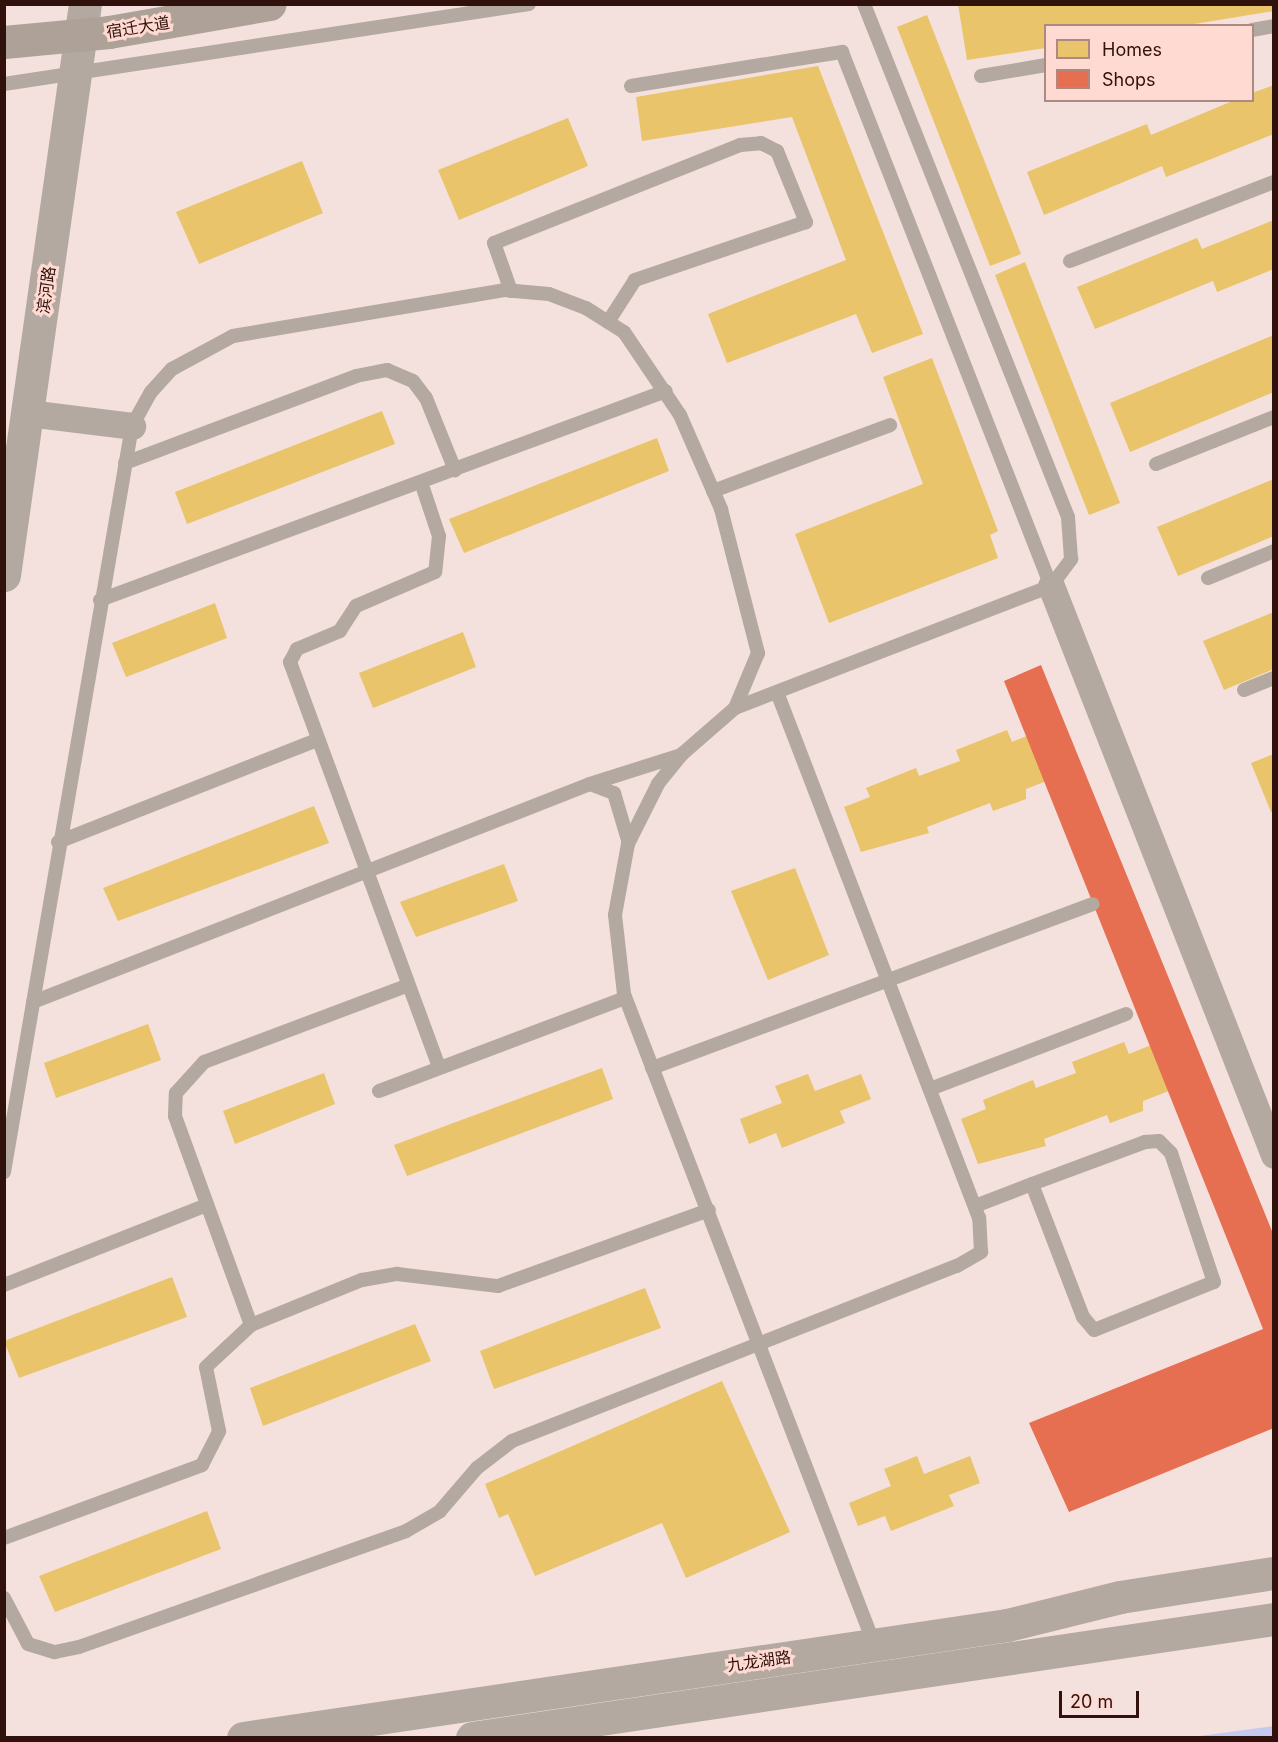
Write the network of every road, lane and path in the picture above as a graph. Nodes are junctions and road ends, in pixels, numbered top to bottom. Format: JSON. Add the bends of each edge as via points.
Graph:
{"nodes":[{"id":1,"x":270,"y":4,"type":"edge"},
{"id":2,"x":529,"y":4,"type":"edge"},
{"id":3,"x":864,"y":4,"type":"edge"},
{"id":4,"x":84,"y":20,"type":"edge"},
{"id":5,"x":1274,"y":27,"type":"edge"},
{"id":6,"x":1254,"y":30,"type":"edge"},
{"id":7,"x":4,"y":42,"type":"edge"},
{"id":8,"x":1044,"y":65,"type":"edge"},
{"id":9,"x":77,"y":76,"type":"junction"},
{"id":10,"x":981,"y":76,"type":"dead end"},
{"id":11,"x":4,"y":84,"type":"edge"},
{"id":12,"x":631,"y":86,"type":"dead end"},
{"id":13,"x":1274,"y":182,"type":"edge"},
{"id":14,"x":1070,"y":261,"type":"dead end"},
{"id":15,"x":511,"y":291,"type":"junction"},
{"id":16,"x":608,"y":322,"type":"junction"},
{"id":17,"x":666,"y":390,"type":"junction"},
{"id":18,"x":28,"y":413,"type":"junction"},
{"id":19,"x":1274,"y":417,"type":"edge"},
{"id":20,"x":890,"y":425,"type":"dead end"},
{"id":21,"x":132,"y":426,"type":"junction"},
{"id":22,"x":125,"y":463,"type":"junction"},
{"id":23,"x":1156,"y":464,"type":"dead end"},
{"id":24,"x":455,"y":470,"type":"junction"},
{"id":25,"x":422,"y":482,"type":"junction"},
{"id":26,"x":713,"y":491,"type":"junction"},
{"id":27,"x":1274,"y":551,"type":"edge"},
{"id":28,"x":4,"y":576,"type":"edge"},
{"id":29,"x":1208,"y":578,"type":"dead end"},
{"id":30,"x":1051,"y":586,"type":"junction"},
{"id":31,"x":100,"y":600,"type":"junction"},
{"id":32,"x":1274,"y":678,"type":"edge"},
{"id":33,"x":1244,"y":690,"type":"dead end"},
{"id":34,"x":777,"y":692,"type":"junction"},
{"id":35,"x":735,"y":708,"type":"junction"},
{"id":36,"x":317,"y":740,"type":"junction"},
{"id":37,"x":682,"y":754,"type":"junction"},
{"id":38,"x":590,"y":784,"type":"junction"},
{"id":39,"x":58,"y":842,"type":"junction"},
{"id":40,"x":628,"y":844,"type":"junction"},
{"id":41,"x":365,"y":872,"type":"junction"},
{"id":42,"x":1092,"y":904,"type":"dead end"},
{"id":43,"x":887,"y":980,"type":"junction"},
{"id":44,"x":406,"y":986,"type":"junction"},
{"id":45,"x":625,"y":998,"type":"junction"},
{"id":46,"x":33,"y":1002,"type":"junction"},
{"id":47,"x":1126,"y":1014,"type":"dead end"},
{"id":48,"x":439,"y":1068,"type":"junction"},
{"id":49,"x":652,"y":1068,"type":"junction"},
{"id":50,"x":930,"y":1089,"type":"junction"},
{"id":51,"x":379,"y":1091,"type":"dead end"},
{"id":52,"x":1274,"y":1155,"type":"edge"},
{"id":53,"x":4,"y":1172,"type":"edge"},
{"id":54,"x":1032,"y":1184,"type":"junction"},
{"id":55,"x":207,"y":1205,"type":"junction"},
{"id":56,"x":975,"y":1206,"type":"junction"},
{"id":57,"x":709,"y":1209,"type":"junction"},
{"id":58,"x":4,"y":1285,"type":"edge"},
{"id":59,"x":251,"y":1325,"type":"junction"},
{"id":60,"x":763,"y":1343,"type":"junction"},
{"id":61,"x":4,"y":1538,"type":"edge"},
{"id":62,"x":1274,"y":1573,"type":"edge"},
{"id":63,"x":4,"y":1598,"type":"edge"},
{"id":64,"x":1274,"y":1619,"type":"edge"},
{"id":65,"x":874,"y":1644,"type":"junction"},
{"id":66,"x":881,"y":1678,"type":"junction"},
{"id":67,"x":243,"y":1737,"type":"edge"},
{"id":68,"x":472,"y":1737,"type":"edge"}],
"edges":[{"from":1,"to":4,"type":"main road","name":"宿迁大道"},
{"from":2,"to":9,"type":"lane"},
{"from":3,"to":30,"type":"lane","via":[[1068,517],[1071,559]]},
{"from":4,"to":7,"type":"main road","name":"宿迁大道"},
{"from":4,"to":9,"type":"street","name":"滨河路"},
{"from":5,"to":6,"type":"lane"},
{"from":8,"to":10,"type":"lane"},
{"from":9,"to":11,"type":"lane"},
{"from":9,"to":18,"type":"street","name":"滨河路"},
{"from":12,"to":30,"type":"lane","via":[[842,52]]},
{"from":13,"to":14,"type":"lane"},
{"from":15,"to":16,"type":"lane","via":[[549,294]]},
{"from":15,"to":16,"type":"lane","via":[[494,243],[740,145],[761,143],[777,151],[806,222],[635,280]]},
{"from":15,"to":21,"type":"lane","via":[[233,336],[172,369]]},
{"from":16,"to":17,"type":"lane","via":[[624,332]]},
{"from":17,"to":24,"type":"lane"},
{"from":17,"to":26,"type":"lane"},
{"from":18,"to":21,"type":"street"},
{"from":18,"to":28,"type":"street","name":"滨河路"},
{"from":19,"to":23,"type":"lane"},
{"from":20,"to":26,"type":"lane"},
{"from":21,"to":22,"type":"lane"},
{"from":22,"to":24,"type":"lane","via":[[356,376],[387,370],[413,381],[426,398]]},
{"from":22,"to":31,"type":"lane"},
{"from":24,"to":25,"type":"lane"},
{"from":25,"to":31,"type":"lane"},
{"from":25,"to":36,"type":"lane","via":[[439,536],[435,572],[356,606],[340,631],[291,655]]},
{"from":26,"to":35,"type":"lane","via":[[758,653]]},
{"from":27,"to":29,"type":"lane"},
{"from":30,"to":34,"type":"lane"},
{"from":30,"to":52,"type":"street"},
{"from":31,"to":39,"type":"lane"},
{"from":32,"to":33,"type":"lane"},
{"from":34,"to":35,"type":"lane"},
{"from":34,"to":43,"type":"lane"},
{"from":35,"to":37,"type":"lane"},
{"from":36,"to":39,"type":"lane"},
{"from":36,"to":41,"type":"lane"},
{"from":37,"to":38,"type":"lane"},
{"from":37,"to":40,"type":"lane","via":[[658,784]]},
{"from":38,"to":40,"type":"lane","via":[[614,793],[626,820]]},
{"from":38,"to":41,"type":"lane"},
{"from":39,"to":46,"type":"lane"},
{"from":40,"to":45,"type":"lane","via":[[615,915]]},
{"from":41,"to":44,"type":"lane"},
{"from":41,"to":46,"type":"lane"},
{"from":42,"to":43,"type":"lane"},
{"from":43,"to":49,"type":"lane"},
{"from":43,"to":50,"type":"lane"},
{"from":44,"to":48,"type":"lane"},
{"from":44,"to":55,"type":"lane","via":[[204,1062],[184,1081],[173,1104]]},
{"from":45,"to":48,"type":"lane"},
{"from":45,"to":49,"type":"lane"},
{"from":46,"to":53,"type":"lane"},
{"from":47,"to":50,"type":"lane"},
{"from":48,"to":51,"type":"lane"},
{"from":49,"to":57,"type":"lane"},
{"from":50,"to":56,"type":"lane"},
{"from":54,"to":54,"type":"lane","via":[[1159,1141],[1171,1153],[1214,1282],[1094,1330],[1083,1317]]},
{"from":54,"to":56,"type":"lane"},
{"from":55,"to":58,"type":"lane"},
{"from":55,"to":59,"type":"lane"},
{"from":56,"to":60,"type":"lane","via":[[983,1242],[972,1260]]},
{"from":57,"to":59,"type":"lane","via":[[498,1286],[397,1274],[362,1280]]},
{"from":57,"to":60,"type":"lane"},
{"from":59,"to":61,"type":"lane","via":[[206,1367],[219,1431],[202,1464]]},
{"from":60,"to":63,"type":"lane","via":[[512,1441],[477,1468],[440,1511],[406,1531],[79,1647],[55,1652],[28,1644]]},
{"from":60,"to":65,"type":"lane"},
{"from":62,"to":65,"type":"street","name":"九龙湖路"},
{"from":64,"to":66,"type":"street"},
{"from":65,"to":66,"type":"lane"},
{"from":65,"to":67,"type":"street","name":"九龙湖路"},
{"from":66,"to":68,"type":"street"}]}
